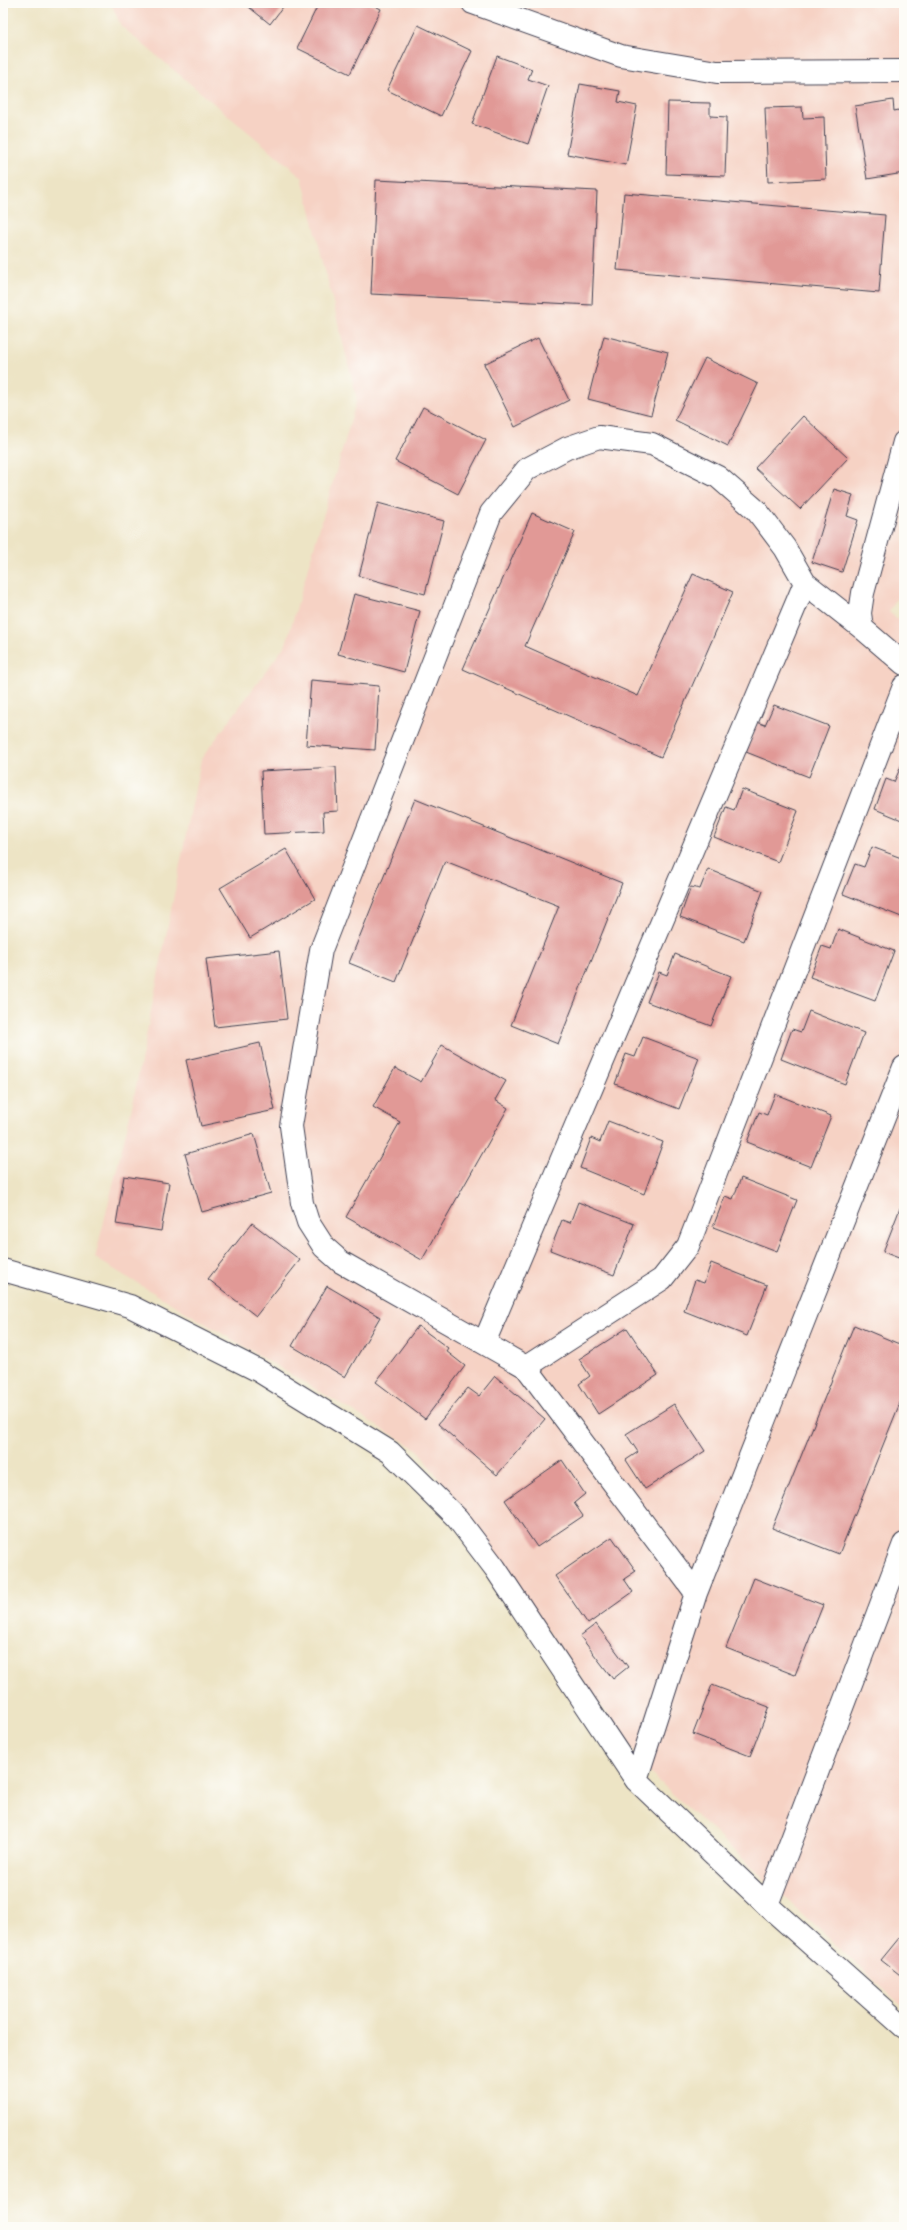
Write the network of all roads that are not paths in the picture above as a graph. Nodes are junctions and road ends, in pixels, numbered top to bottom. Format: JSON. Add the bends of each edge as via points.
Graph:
{"nodes":[{"id":1,"x":472,"y":3,"type":"edge"},
{"id":2,"x":904,"y":71,"type":"edge"},
{"id":3,"x":904,"y":442,"type":"edge"},
{"id":4,"x":805,"y":583,"type":"junction"},
{"id":5,"x":862,"y":628,"type":"junction"},
{"id":6,"x":904,"y":664,"type":"edge"},
{"id":7,"x":904,"y":686,"type":"edge"},
{"id":8,"x":904,"y":1067,"type":"edge"},
{"id":9,"x":3,"y":1270,"type":"edge"},
{"id":10,"x":484,"y":1343,"type":"junction"},
{"id":11,"x":526,"y":1367,"type":"junction"},
{"id":12,"x":904,"y":1544,"type":"edge"},
{"id":13,"x":696,"y":1593,"type":"junction"},
{"id":14,"x":636,"y":1780,"type":"junction"},
{"id":15,"x":767,"y":1905,"type":"junction"},
{"id":16,"x":904,"y":2027,"type":"edge"}],
"edges":[{"from":1,"to":2,"type":"street","via":[[620,56],[717,72]]},
{"from":3,"to":5,"type":"street","via":[[863,593],[860,613]]},
{"from":4,"to":5,"type":"street"},
{"from":4,"to":10,"type":"street"},
{"from":4,"to":10,"type":"street","via":[[785,548],[757,511],[718,477],[652,444],[600,437],[567,448],[526,469],[491,513],[321,950],[291,1126],[302,1203],[308,1222],[324,1247],[341,1262]]},
{"from":5,"to":6,"type":"street"},
{"from":7,"to":11,"type":"street","via":[[688,1246],[662,1279]]},
{"from":8,"to":13,"type":"street"},
{"from":9,"to":14,"type":"street","via":[[130,1306],[259,1372],[390,1452],[457,1518],[496,1568]]},
{"from":10,"to":11,"type":"street"},
{"from":11,"to":13,"type":"street"},
{"from":12,"to":15,"type":"street"},
{"from":13,"to":14,"type":"street"},
{"from":14,"to":15,"type":"street"},
{"from":15,"to":16,"type":"street"}]}
